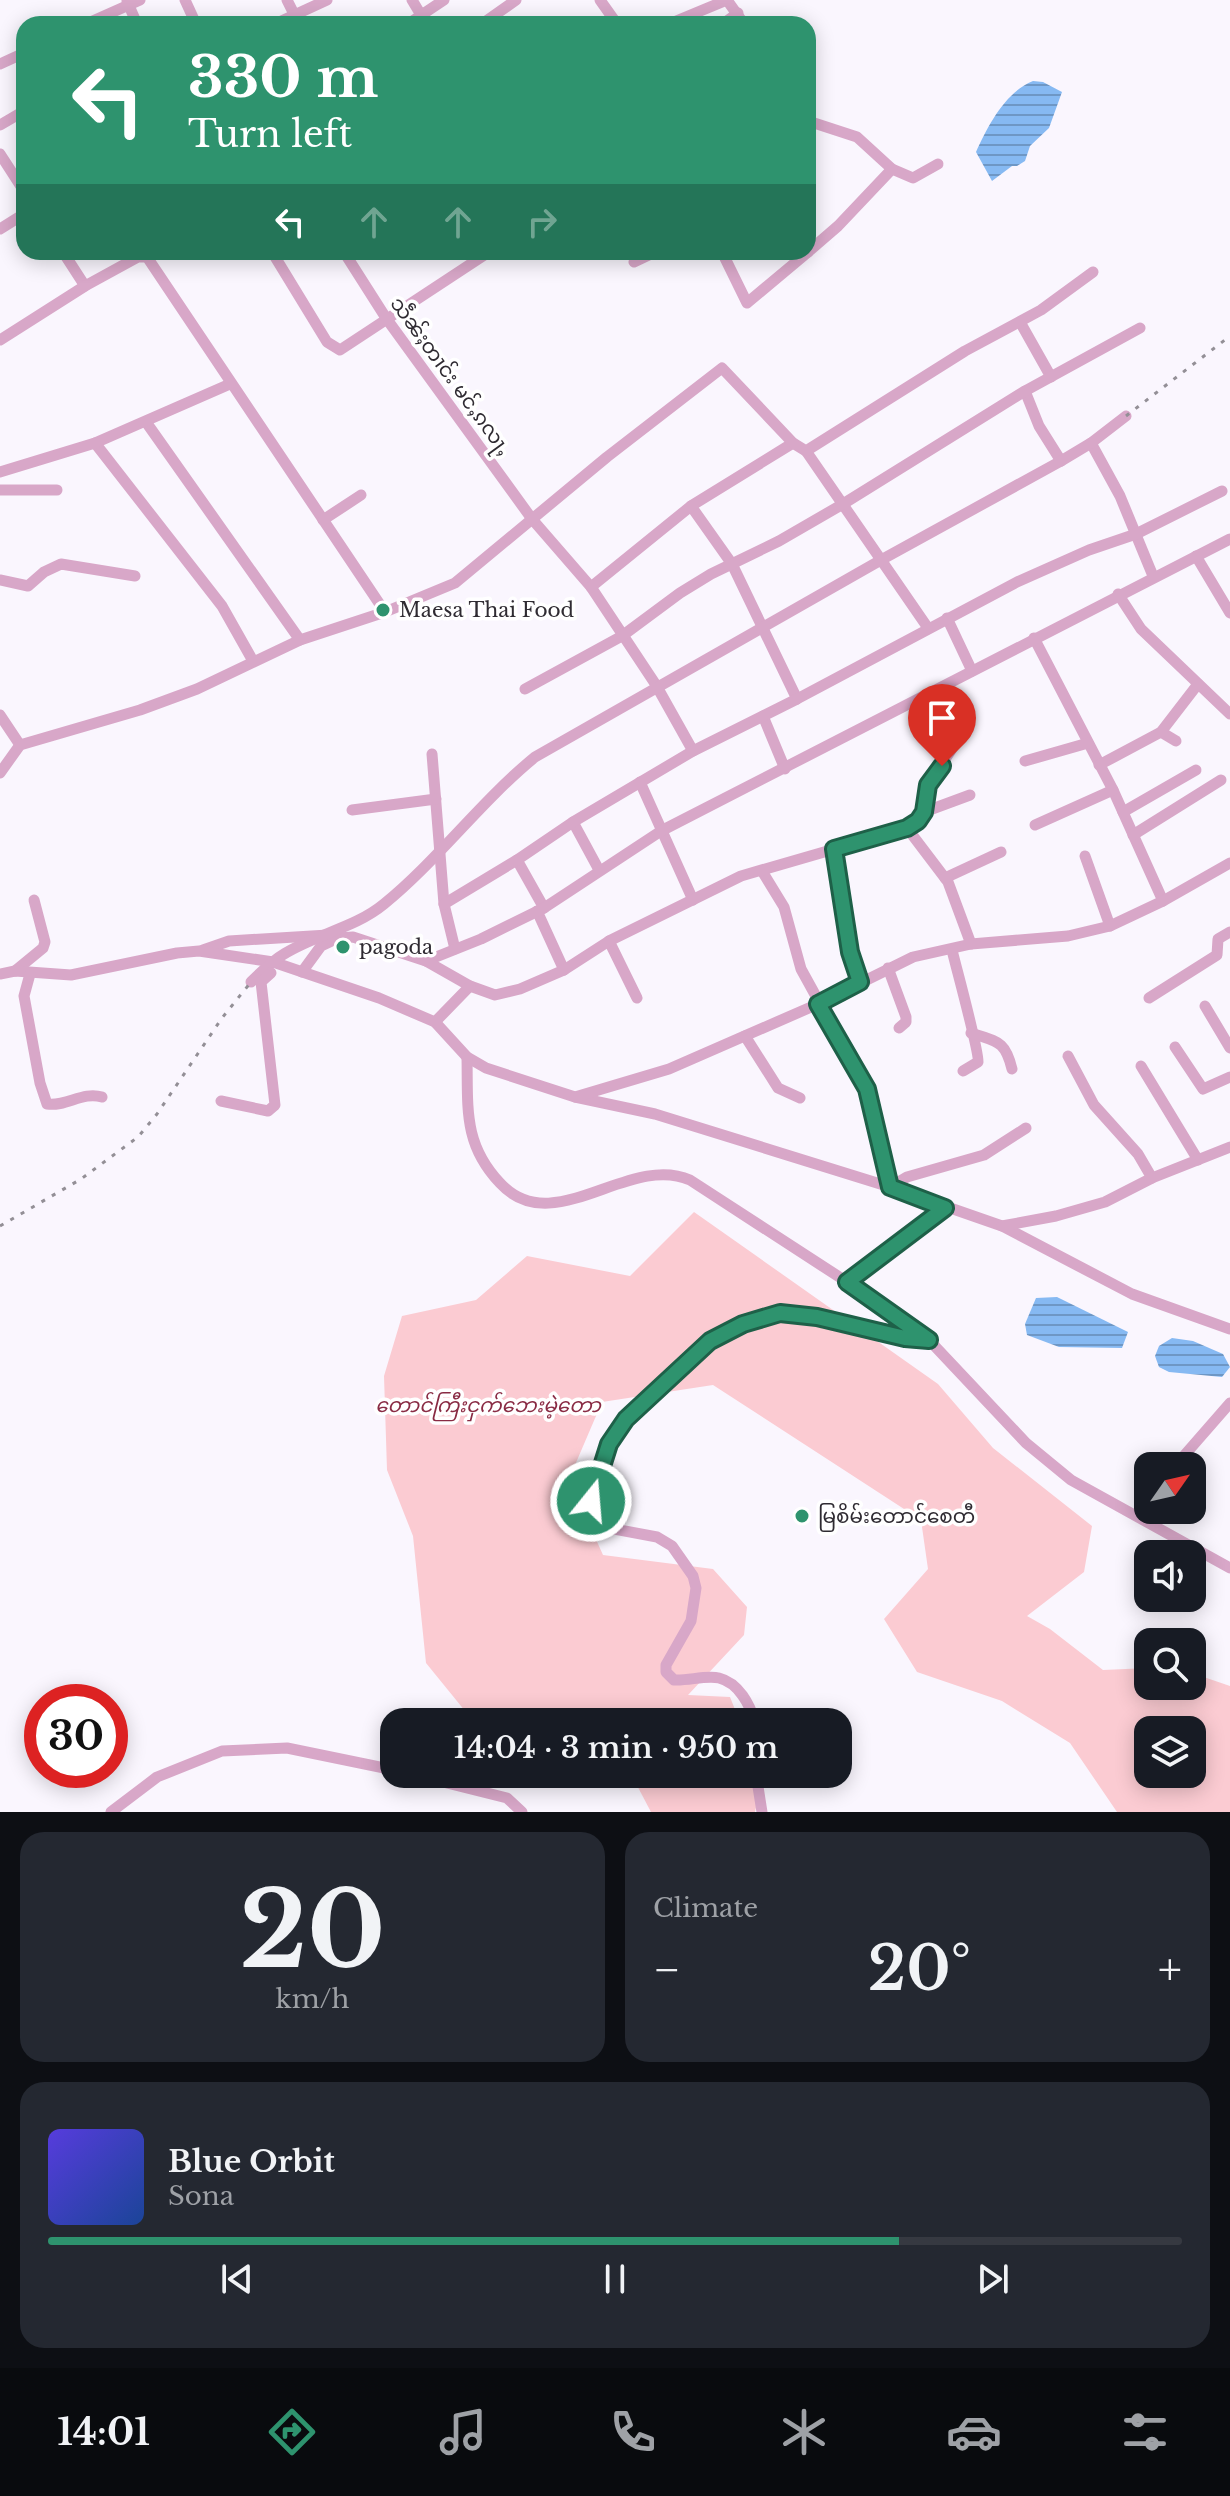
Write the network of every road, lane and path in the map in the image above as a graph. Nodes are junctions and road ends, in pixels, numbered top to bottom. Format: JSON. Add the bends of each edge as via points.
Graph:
{"nodes":[{"id":1,"x":327,"y":0,"type":"edge"},
{"id":2,"x":412,"y":0,"type":"edge"},
{"id":3,"x":444,"y":0,"type":"edge"},
{"id":4,"x":516,"y":0,"type":"edge"},
{"id":5,"x":132,"y":2,"type":"edge"},
{"id":6,"x":421,"y":15,"type":"joint"},
{"id":7,"x":103,"y":16,"type":"edge"},
{"id":8,"x":303,"y":16,"type":"edge"},
{"id":9,"x":493,"y":16,"type":"edge"},
{"id":10,"x":688,"y":16,"type":"edge"},
{"id":11,"x":739,"y":16,"type":"edge"},
{"id":12,"x":816,"y":122,"type":"edge"},
{"id":13,"x":0,"y":154,"type":"edge"},
{"id":14,"x":938,"y":164,"type":"dead end"},
{"id":15,"x":892,"y":169,"type":"junction"},
{"id":16,"x":16,"y":179,"type":"edge"},
{"id":17,"x":816,"y":245,"type":"edge"},
{"id":18,"x":68,"y":260,"type":"edge"},
{"id":19,"x":133,"y":260,"type":"edge"},
{"id":20,"x":150,"y":260,"type":"edge"},
{"id":21,"x":277,"y":260,"type":"edge"},
{"id":22,"x":349,"y":260,"type":"edge"},
{"id":23,"x":477,"y":260,"type":"edge"},
{"id":24,"x":638,"y":260,"type":"edge"},
{"id":25,"x":726,"y":260,"type":"edge"},
{"id":26,"x":798,"y":260,"type":"edge"},
{"id":27,"x":634,"y":262,"type":"dead end"},
{"id":28,"x":1093,"y":272,"type":"dead end"},
{"id":29,"x":85,"y":286,"type":"junction"},
{"id":30,"x":386,"y":318,"type":"junction"},
{"id":31,"x":1020,"y":322,"type":"junction"},
{"id":32,"x":1140,"y":328,"type":"dead end"},
{"id":33,"x":0,"y":340,"type":"edge"},
{"id":34,"x":1051,"y":377,"type":"junction"},
{"id":35,"x":230,"y":384,"type":"junction"},
{"id":36,"x":1025,"y":391,"type":"junction"},
{"id":37,"x":1126,"y":416,"type":"dead end"},
{"id":38,"x":146,"y":422,"type":"junction"},
{"id":39,"x":95,"y":443,"type":"junction"},
{"id":40,"x":793,"y":443,"type":"junction"},
{"id":41,"x":1091,"y":443,"type":"junction"},
{"id":42,"x":806,"y":451,"type":"junction"},
{"id":43,"x":1061,"y":461,"type":"junction"},
{"id":44,"x":0,"y":472,"type":"edge"},
{"id":45,"x":0,"y":490,"type":"edge"},
{"id":46,"x":57,"y":490,"type":"dead end"},
{"id":47,"x":1222,"y":491,"type":"dead end"},
{"id":48,"x":361,"y":495,"type":"dead end"},
{"id":49,"x":843,"y":504,"type":"junction"},
{"id":50,"x":691,"y":506,"type":"junction"},
{"id":51,"x":532,"y":519,"type":"junction"},
{"id":52,"x":323,"y":520,"type":"junction"},
{"id":53,"x":1136,"y":534,"type":"junction"},
{"id":54,"x":1230,"y":539,"type":"edge"},
{"id":55,"x":1196,"y":556,"type":"junction"},
{"id":56,"x":881,"y":560,"type":"junction"},
{"id":57,"x":732,"y":564,"type":"junction"},
{"id":58,"x":135,"y":576,"type":"dead end"},
{"id":59,"x":1153,"y":576,"type":"junction"},
{"id":60,"x":0,"y":580,"type":"edge"},
{"id":61,"x":591,"y":587,"type":"junction"},
{"id":62,"x":1118,"y":594,"type":"junction"},
{"id":63,"x":385,"y":612,"type":"junction"},
{"id":64,"x":1230,"y":613,"type":"edge"},
{"id":65,"x":947,"y":618,"type":"junction"},
{"id":66,"x":762,"y":628,"type":"junction"},
{"id":67,"x":928,"y":628,"type":"junction"},
{"id":68,"x":622,"y":636,"type":"junction"},
{"id":69,"x":1034,"y":638,"type":"junction"},
{"id":70,"x":300,"y":640,"type":"junction"},
{"id":71,"x":253,"y":661,"type":"junction"},
{"id":72,"x":972,"y":671,"type":"junction"},
{"id":73,"x":1198,"y":684,"type":"junction"},
{"id":74,"x":658,"y":688,"type":"junction"},
{"id":75,"x":941,"y":688,"type":"junction"},
{"id":76,"x":525,"y":689,"type":"dead end"},
{"id":77,"x":797,"y":699,"type":"junction"},
{"id":78,"x":1230,"y":714,"type":"edge"},
{"id":79,"x":0,"y":715,"type":"edge"},
{"id":80,"x":763,"y":716,"type":"junction"},
{"id":81,"x":1161,"y":732,"type":"junction"},
{"id":82,"x":1176,"y":741,"type":"dead end"},
{"id":83,"x":1088,"y":743,"type":"junction"},
{"id":84,"x":20,"y":745,"type":"junction"},
{"id":85,"x":693,"y":751,"type":"junction"},
{"id":86,"x":432,"y":754,"type":"dead end"},
{"id":87,"x":1025,"y":761,"type":"dead end"},
{"id":88,"x":1099,"y":765,"type":"junction"},
{"id":89,"x":785,"y":769,"type":"junction"},
{"id":90,"x":1196,"y":770,"type":"dead end"},
{"id":91,"x":0,"y":773,"type":"edge"},
{"id":92,"x":1221,"y":780,"type":"dead end"},
{"id":93,"x":640,"y":782,"type":"junction"},
{"id":94,"x":1113,"y":790,"type":"junction"},
{"id":95,"x":970,"y":795,"type":"dead end"},
{"id":96,"x":436,"y":799,"type":"junction"},
{"id":97,"x":352,"y":810,"type":"dead end"},
{"id":98,"x":924,"y":812,"type":"junction"},
{"id":99,"x":1123,"y":812,"type":"junction"},
{"id":100,"x":573,"y":822,"type":"junction"},
{"id":101,"x":1035,"y":825,"type":"dead end"},
{"id":102,"x":907,"y":828,"type":"junction"},
{"id":103,"x":661,"y":831,"type":"junction"},
{"id":104,"x":1133,"y":835,"type":"junction"},
{"id":105,"x":834,"y":849,"type":"junction"},
{"id":106,"x":441,"y":850,"type":"junction"},
{"id":107,"x":1001,"y":852,"type":"dead end"},
{"id":108,"x":1085,"y":856,"type":"dead end"},
{"id":109,"x":517,"y":860,"type":"junction"},
{"id":110,"x":1228,"y":868,"type":"edge"},
{"id":111,"x":599,"y":870,"type":"junction"},
{"id":112,"x":762,"y":871,"type":"junction"},
{"id":113,"x":945,"y":878,"type":"junction"},
{"id":114,"x":34,"y":900,"type":"dead end"},
{"id":115,"x":693,"y":900,"type":"junction"},
{"id":116,"x":1163,"y":901,"type":"junction"},
{"id":117,"x":444,"y":904,"type":"junction"},
{"id":118,"x":540,"y":910,"type":"junction"},
{"id":119,"x":1110,"y":926,"type":"junction"},
{"id":120,"x":1230,"y":932,"type":"edge"},
{"id":121,"x":333,"y":936,"type":"junction"},
{"id":122,"x":609,"y":941,"type":"junction"},
{"id":123,"x":971,"y":944,"type":"junction"},
{"id":124,"x":455,"y":949,"type":"junction"},
{"id":125,"x":952,"y":950,"type":"junction"},
{"id":126,"x":199,"y":951,"type":"junction"},
{"id":127,"x":426,"y":961,"type":"junction"},
{"id":128,"x":277,"y":964,"type":"junction"},
{"id":129,"x":888,"y":968,"type":"junction"},
{"id":130,"x":564,"y":970,"type":"junction"},
{"id":131,"x":15,"y":971,"type":"junction"},
{"id":132,"x":302,"y":972,"type":"junction"},
{"id":133,"x":0,"y":974,"type":"edge"},
{"id":134,"x":30,"y":974,"type":"junction"},
{"id":135,"x":251,"y":982,"type":"dead end"},
{"id":136,"x":860,"y":982,"type":"junction"},
{"id":137,"x":470,"y":986,"type":"junction"},
{"id":138,"x":637,"y":998,"type":"dead end"},
{"id":139,"x":1149,"y":998,"type":"dead end"},
{"id":140,"x":818,"y":1004,"type":"junction"},
{"id":141,"x":1205,"y":1006,"type":"dead end"},
{"id":142,"x":435,"y":1022,"type":"junction"},
{"id":143,"x":899,"y":1028,"type":"dead end"},
{"id":144,"x":971,"y":1033,"type":"junction"},
{"id":145,"x":745,"y":1036,"type":"junction"},
{"id":146,"x":1175,"y":1047,"type":"dead end"},
{"id":147,"x":1230,"y":1048,"type":"edge"},
{"id":148,"x":1068,"y":1056,"type":"dead end"},
{"id":149,"x":467,"y":1057,"type":"junction"},
{"id":150,"x":1141,"y":1066,"type":"dead end"},
{"id":151,"x":1012,"y":1069,"type":"dead end"},
{"id":152,"x":963,"y":1071,"type":"dead end"},
{"id":153,"x":1230,"y":1077,"type":"edge"},
{"id":154,"x":102,"y":1097,"type":"dead end"},
{"id":155,"x":575,"y":1097,"type":"junction"},
{"id":156,"x":800,"y":1098,"type":"dead end"},
{"id":157,"x":221,"y":1101,"type":"dead end"},
{"id":158,"x":1026,"y":1128,"type":"dead end"},
{"id":159,"x":1230,"y":1147,"type":"edge"},
{"id":160,"x":1198,"y":1160,"type":"junction"},
{"id":161,"x":1152,"y":1178,"type":"junction"},
{"id":162,"x":890,"y":1187,"type":"junction"},
{"id":163,"x":945,"y":1208,"type":"junction"},
{"id":164,"x":1002,"y":1226,"type":"junction"},
{"id":165,"x":847,"y":1282,"type":"junction"},
{"id":166,"x":1230,"y":1329,"type":"edge"},
{"id":167,"x":929,"y":1340,"type":"junction"},
{"id":168,"x":1230,"y":1404,"type":"edge"},
{"id":169,"x":1187,"y":1452,"type":"edge"},
{"id":170,"x":1230,"y":1568,"type":"edge"},
{"id":171,"x":750,"y":1708,"type":"edge"},
{"id":172,"x":380,"y":1767,"type":"edge"},
{"id":173,"x":467,"y":1788,"type":"edge"},
{"id":174,"x":758,"y":1788,"type":"edge"},
{"id":175,"x":111,"y":1812,"type":"edge"},
{"id":176,"x":522,"y":1812,"type":"edge"},
{"id":177,"x":762,"y":1812,"type":"edge"}],
"edges":[{"from":1,"to":8,"type":"street"},
{"from":2,"to":6,"type":"street"},
{"from":3,"to":6,"type":"street"},
{"from":4,"to":9,"type":"street"},
{"from":5,"to":7,"type":"street"},
{"from":10,"to":11,"type":"street","via":[[727,0]]},
{"from":12,"to":15,"type":"street","via":[[857,137]]},
{"from":13,"to":16,"type":"street"},
{"from":14,"to":15,"type":"street","via":[[913,178]]},
{"from":15,"to":17,"type":"street"},
{"from":18,"to":29,"type":"street"},
{"from":19,"to":29,"type":"street"},
{"from":20,"to":35,"type":"street"},
{"from":21,"to":30,"type":"street","via":[[334,348],[340,350]]},
{"from":22,"to":30,"type":"street","name":"သဵၼ်ႈတၢင်း မင်ႇၵလႃႇ"},
{"from":23,"to":30,"type":"street"},
{"from":24,"to":27,"type":"street"},
{"from":25,"to":26,"type":"street","via":[[747,303]]},
{"from":28,"to":31,"type":"street"},
{"from":29,"to":33,"type":"street"},
{"from":30,"to":51,"type":"street","name":"သဵၼ်ႈတၢင်း မင်ႇၵလႃႇ"},
{"from":31,"to":34,"type":"street"},
{"from":31,"to":42,"type":"street"},
{"from":32,"to":34,"type":"street"},
{"from":34,"to":36,"type":"street"},
{"from":35,"to":38,"type":"street"},
{"from":35,"to":52,"type":"street"},
{"from":36,"to":43,"type":"street"},
{"from":36,"to":49,"type":"street"},
{"from":37,"to":41,"type":"street"},
{"from":38,"to":39,"type":"street"},
{"from":38,"to":70,"type":"street"},
{"from":39,"to":44,"type":"street"},
{"from":39,"to":71,"type":"street","via":[[222,606]]},
{"from":40,"to":42,"type":"street"},
{"from":40,"to":50,"type":"street"},
{"from":40,"to":51,"type":"street","via":[[722,368]]},
{"from":41,"to":43,"type":"street"},
{"from":41,"to":53,"type":"street"},
{"from":42,"to":49,"type":"street"},
{"from":43,"to":56,"type":"street"},
{"from":45,"to":46,"type":"street"},
{"from":47,"to":53,"type":"street"},
{"from":48,"to":52,"type":"street"},
{"from":49,"to":56,"type":"street"},
{"from":49,"to":57,"type":"street"},
{"from":50,"to":57,"type":"street"},
{"from":50,"to":61,"type":"street"},
{"from":51,"to":61,"type":"street","name":"သဵၼ်ႈတၢင်း မင်ႇၵလႃႇ"},
{"from":51,"to":63,"type":"street","via":[[455,583]]},
{"from":52,"to":63,"type":"street"},
{"from":53,"to":59,"type":"street"},
{"from":53,"to":65,"type":"street","via":[[1017,582]]},
{"from":54,"to":55,"type":"street"},
{"from":55,"to":59,"type":"street"},
{"from":55,"to":64,"type":"street"},
{"from":56,"to":66,"type":"street"},
{"from":56,"to":67,"type":"street"},
{"from":57,"to":66,"type":"street"},
{"from":57,"to":68,"type":"street","via":[[680,593]]},
{"from":58,"to":60,"type":"street","via":[[61,564],[28,586]]},
{"from":59,"to":62,"type":"street"},
{"from":61,"to":68,"type":"street","name":"သဵၼ်ႈတၢင်း မင်ႇၵလႃႇ"},
{"from":62,"to":69,"type":"street"},
{"from":62,"to":73,"type":"street","via":[[1141,629]]},
{"from":63,"to":70,"type":"street"},
{"from":65,"to":67,"type":"street"},
{"from":65,"to":72,"type":"street"},
{"from":66,"to":74,"type":"street"},
{"from":66,"to":77,"type":"street"},
{"from":67,"to":77,"type":"street"},
{"from":68,"to":74,"type":"street","name":"သဵၼ်ႈတၢင်း မင်ႇၵလႃႇ"},
{"from":68,"to":76,"type":"street"},
{"from":69,"to":72,"type":"street"},
{"from":69,"to":83,"type":"street"},
{"from":70,"to":71,"type":"street"},
{"from":71,"to":84,"type":"street","via":[[140,710]]},
{"from":72,"to":75,"type":"street"},
{"from":73,"to":78,"type":"street"},
{"from":73,"to":81,"type":"street"},
{"from":74,"to":85,"type":"street","name":"သဵၼ်ႈတၢင်း မင်ႇၵလႃႇ"},
{"from":74,"to":106,"type":"street","via":[[535,757]]},
{"from":75,"to":89,"type":"street"},
{"from":75,"to":98,"type":"street","via":[[958,730],[957,741],[928,785]]},
{"from":77,"to":80,"type":"street"},
{"from":79,"to":84,"type":"street"},
{"from":80,"to":85,"type":"street"},
{"from":80,"to":89,"type":"street"},
{"from":81,"to":82,"type":"street"},
{"from":81,"to":88,"type":"street"},
{"from":83,"to":87,"type":"street"},
{"from":83,"to":88,"type":"street"},
{"from":84,"to":91,"type":"street"},
{"from":85,"to":93,"type":"street"},
{"from":86,"to":96,"type":"street"},
{"from":88,"to":94,"type":"street"},
{"from":89,"to":103,"type":"street"},
{"from":90,"to":99,"type":"street"},
{"from":92,"to":104,"type":"street"},
{"from":93,"to":100,"type":"street"},
{"from":93,"to":103,"type":"street"},
{"from":94,"to":99,"type":"street"},
{"from":94,"to":101,"type":"street"},
{"from":95,"to":98,"type":"street"},
{"from":96,"to":97,"type":"street"},
{"from":96,"to":106,"type":"street"},
{"from":98,"to":102,"type":"street"},
{"from":99,"to":104,"type":"street"},
{"from":100,"to":109,"type":"street"},
{"from":100,"to":111,"type":"street"},
{"from":102,"to":105,"type":"street"},
{"from":102,"to":113,"type":"street"},
{"from":103,"to":111,"type":"street"},
{"from":103,"to":115,"type":"street"},
{"from":104,"to":116,"type":"street"},
{"from":105,"to":112,"type":"street"},
{"from":105,"to":136,"type":"street","via":[[850,952]]},
{"from":106,"to":117,"type":"street"},
{"from":106,"to":121,"type":"street","via":[[381,907]]},
{"from":107,"to":113,"type":"street"},
{"from":108,"to":119,"type":"street"},
{"from":109,"to":117,"type":"street"},
{"from":109,"to":118,"type":"street"},
{"from":110,"to":116,"type":"street"},
{"from":111,"to":118,"type":"street"},
{"from":112,"to":115,"type":"street"},
{"from":112,"to":140,"type":"street","via":[[784,907],[801,969]]},
{"from":113,"to":123,"type":"street"},
{"from":114,"to":131,"type":"street","via":[[45,942]]},
{"from":115,"to":122,"type":"street"},
{"from":116,"to":119,"type":"street"},
{"from":117,"to":124,"type":"street"},
{"from":118,"to":124,"type":"street"},
{"from":118,"to":130,"type":"street"},
{"from":119,"to":123,"type":"street","via":[[1068,936]]},
{"from":120,"to":139,"type":"street","via":[[1218,939],[1217,955]]},
{"from":121,"to":126,"type":"street","via":[[229,941]]},
{"from":121,"to":127,"type":"street","via":[[353,937]]},
{"from":121,"to":128,"type":"street","via":[[295,948]]},
{"from":121,"to":132,"type":"street"},
{"from":122,"to":130,"type":"street"},
{"from":122,"to":138,"type":"street"},
{"from":123,"to":125,"type":"street"},
{"from":124,"to":127,"type":"street"},
{"from":125,"to":129,"type":"street"},
{"from":125,"to":144,"type":"street"},
{"from":126,"to":128,"type":"street"},
{"from":126,"to":134,"type":"street","via":[[71,975]]},
{"from":127,"to":137,"type":"street"},
{"from":128,"to":132,"type":"street"},
{"from":128,"to":135,"type":"street"},
{"from":128,"to":157,"type":"street","via":[[261,982],[275,1105],[268,1111]]},
{"from":129,"to":136,"type":"street"},
{"from":129,"to":143,"type":"street","via":[[906,1017]]},
{"from":130,"to":137,"type":"street","via":[[495,995]]},
{"from":131,"to":133,"type":"street"},
{"from":131,"to":134,"type":"street"},
{"from":132,"to":142,"type":"street"},
{"from":134,"to":154,"type":"street","via":[[24,996],[47,1104]]},
{"from":136,"to":140,"type":"street"},
{"from":137,"to":142,"type":"street"},
{"from":140,"to":145,"type":"street"},
{"from":140,"to":162,"type":"street","via":[[867,1089]]},
{"from":141,"to":147,"type":"street"},
{"from":142,"to":149,"type":"street"},
{"from":144,"to":151,"type":"street","via":[[1002,1044]]},
{"from":144,"to":152,"type":"street","via":[[980,1057]]},
{"from":145,"to":155,"type":"street","via":[[669,1069]]},
{"from":145,"to":156,"type":"street","via":[[778,1088]]},
{"from":146,"to":153,"type":"street","via":[[1203,1089]]},
{"from":148,"to":161,"type":"street","via":[[1094,1105]]},
{"from":149,"to":155,"type":"street"},
{"from":149,"to":165,"type":"street","via":[[468,1116],[477,1154],[519,1199],[565,1202],[635,1177],[678,1174]]},
{"from":150,"to":160,"type":"street"},
{"from":155,"to":162,"type":"street","via":[[655,1114]]},
{"from":158,"to":162,"type":"street","via":[[984,1155]]},
{"from":159,"to":160,"type":"street"},
{"from":160,"to":161,"type":"street"},
{"from":161,"to":164,"type":"street","via":[[1105,1202]]},
{"from":162,"to":163,"type":"street"},
{"from":163,"to":164,"type":"street"},
{"from":163,"to":165,"type":"street"},
{"from":164,"to":166,"type":"street","via":[[1132,1294]]},
{"from":165,"to":167,"type":"street"},
{"from":167,"to":170,"type":"street","via":[[1026,1443],[1071,1480]]},
{"from":167,"to":171,"type":"street","via":[[780,1313],[743,1324],[710,1341],[626,1419],[609,1444],[591,1501],[597,1517],[609,1528],[657,1537],[672,1546],[693,1576],[691,1621],[666,1672],[674,1680],[718,1677],[732,1684]]},
{"from":168,"to":169,"type":"street"},
{"from":172,"to":175,"type":"street","via":[[287,1748],[222,1751],[157,1777]]},
{"from":173,"to":176,"type":"street","via":[[507,1798]]},
{"from":174,"to":177,"type":"street"}]}
